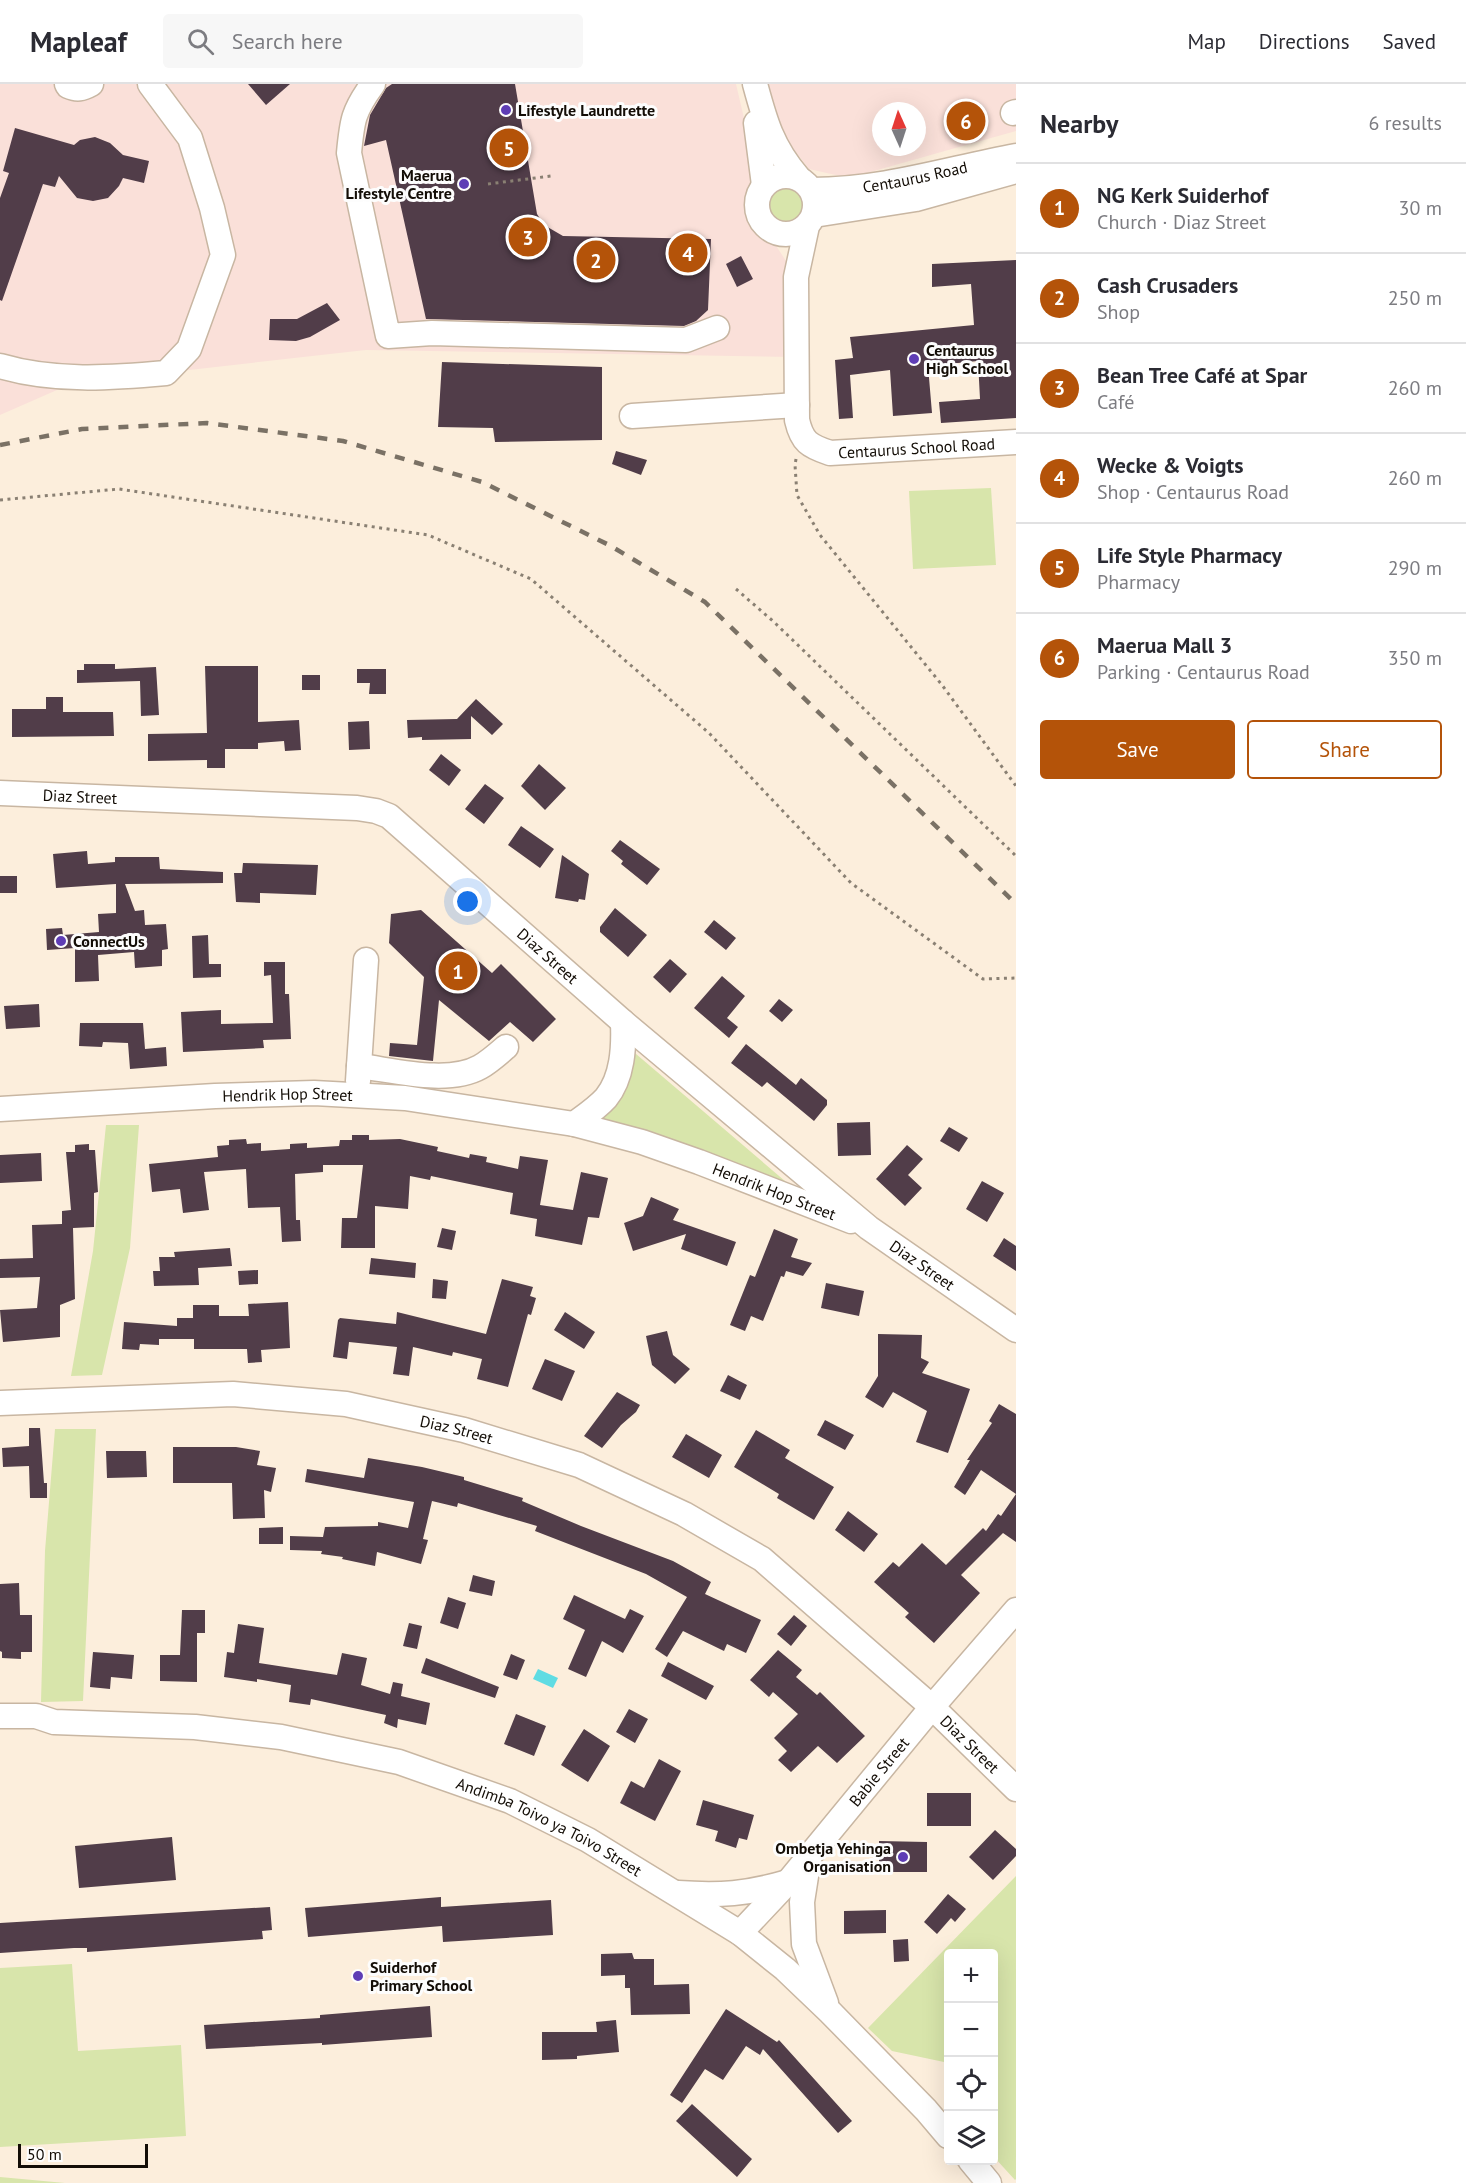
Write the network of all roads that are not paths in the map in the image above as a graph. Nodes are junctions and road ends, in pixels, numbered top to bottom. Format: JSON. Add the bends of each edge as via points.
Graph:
{"nodes":[{"id":1,"x":67,"y":84,"type":"edge"},
{"id":2,"x":91,"y":84,"type":"edge"},
{"id":3,"x":150,"y":84,"type":"edge"},
{"id":4,"x":373,"y":84,"type":"edge"},
{"id":5,"x":755,"y":84,"type":"edge"},
{"id":6,"x":1016,"y":156,"type":"edge"},
{"id":7,"x":1016,"y":171,"type":"edge"},
{"id":8,"x":805,"y":184,"type":"junction"},
{"id":9,"x":764,"y":185,"type":"junction"},
{"id":10,"x":811,"y":220,"type":"junction"},
{"id":11,"x":772,"y":231,"type":"junction"},
{"id":12,"x":796,"y":277,"type":"junction"},
{"id":13,"x":717,"y":328,"type":"dead end"},
{"id":14,"x":0,"y":366,"type":"edge"},
{"id":15,"x":797,"y":405,"type":"junction"},
{"id":16,"x":632,"y":416,"type":"dead end"},
{"id":17,"x":1016,"y":442,"type":"edge"},
{"id":18,"x":0,"y":793,"type":"edge"},
{"id":19,"x":366,"y":960,"type":"dead end"},
{"id":20,"x":623,"y":1022,"type":"junction"},
{"id":21,"x":506,"y":1047,"type":"dead end"},
{"id":22,"x":359,"y":1066,"type":"junction"},
{"id":23,"x":357,"y":1096,"type":"junction"},
{"id":24,"x":0,"y":1109,"type":"edge"},
{"id":25,"x":574,"y":1124,"type":"junction"},
{"id":26,"x":869,"y":1228,"type":"junction"},
{"id":27,"x":1016,"y":1330,"type":"edge"},
{"id":28,"x":0,"y":1403,"type":"edge"},
{"id":29,"x":1016,"y":1610,"type":"edge"},
{"id":30,"x":932,"y":1707,"type":"junction"},
{"id":31,"x":0,"y":1716,"type":"edge"},
{"id":32,"x":54,"y":1722,"type":"junction"},
{"id":33,"x":0,"y":1728,"type":"edge"},
{"id":34,"x":1016,"y":1789,"type":"edge"},
{"id":35,"x":809,"y":1855,"type":"junction"},
{"id":36,"x":788,"y":1882,"type":"junction"},
{"id":37,"x":675,"y":1893,"type":"junction"},
{"id":38,"x":740,"y":1933,"type":"junction"},
{"id":39,"x":830,"y":2012,"type":"junction"},
{"id":40,"x":944,"y":2131,"type":"edge"},
{"id":41,"x":974,"y":2165,"type":"edge"},
{"id":42,"x":989,"y":2183,"type":"edge"}],
"edges":[{"from":1,"to":2,"type":"street","via":[[82,89]]},
{"from":3,"to":14,"type":"street","via":[[190,138],[223,255],[189,349],[166,373],[111,378],[18,372]]},
{"from":4,"to":13,"type":"street","via":[[358,104],[350,153],[388,336],[432,333],[686,340]]},
{"from":5,"to":8,"type":"street","via":[[774,144]]},
{"from":5,"to":9,"type":"street"},
{"from":6,"to":8,"type":"street","name":"Centaurus Road","via":[[885,185],[842,190]]},
{"from":7,"to":10,"type":"street","name":"Centaurus Road","via":[[916,199]]},
{"from":8,"to":9,"type":"street","name":"Centaurus Road","via":[[780,176]]},
{"from":8,"to":10,"type":"street","via":[[816,206]]},
{"from":9,"to":11,"type":"street","via":[[756,202],[762,223]]},
{"from":10,"to":11,"type":"street","name":"Centaurus Road","via":[[790,234]]},
{"from":10,"to":12,"type":"street"},
{"from":11,"to":12,"type":"street"},
{"from":12,"to":15,"type":"street"},
{"from":15,"to":16,"type":"street"},
{"from":15,"to":17,"type":"street","name":"Centaurus School Road","via":[[801,436],[814,448],[830,453]]},
{"from":18,"to":20,"type":"street","name":"Diaz Street","via":[[376,811],[402,826]]},
{"from":19,"to":22,"type":"street"},
{"from":20,"to":25,"type":"street","via":[[624,1048],[607,1097]]},
{"from":20,"to":26,"type":"street","name":"Diaz Street"},
{"from":21,"to":22,"type":"street","via":[[478,1068],[456,1074],[438,1076]]},
{"from":22,"to":23,"type":"street"},
{"from":23,"to":24,"type":"street","name":"Hendrik Hop Street","via":[[215,1096]]},
{"from":23,"to":25,"type":"street","name":"Hendrik Hop Street","via":[[405,1098]]},
{"from":25,"to":26,"type":"street","name":"Hendrik Hop Street","via":[[699,1162]]},
{"from":26,"to":27,"type":"street","name":"Diaz Street"},
{"from":28,"to":30,"type":"street","name":"Diaz Street","via":[[233,1394],[346,1404],[464,1430],[579,1465],[684,1514],[762,1560]]},
{"from":29,"to":30,"type":"street","name":"Babie Street"},
{"from":30,"to":34,"type":"street","name":"Diaz Street"},
{"from":30,"to":35,"type":"street","name":"Babie Street"},
{"from":31,"to":32,"type":"street","name":"Andimba Toivo ya Toivo Street","via":[[36,1716]]},
{"from":32,"to":33,"type":"street","name":"Andimba Toivo ya Toivo Street","via":[[39,1728]]},
{"from":32,"to":37,"type":"street","name":"Andimba Toivo ya Toivo Street","via":[[237,1731],[399,1762],[510,1801],[588,1840]]},
{"from":35,"to":36,"type":"street","name":"Babie Street"},
{"from":35,"to":39,"type":"street","via":[[802,1902],[804,1944]]},
{"from":36,"to":37,"type":"street","via":[[723,1896]]},
{"from":36,"to":38,"type":"street","name":"Babie Street"},
{"from":37,"to":38,"type":"street","name":"Andimba Toivo ya Toivo Street"},
{"from":38,"to":39,"type":"street","name":"Andimba Toivo ya Toivo Street"},
{"from":39,"to":40,"type":"street","name":"Andimba Toivo ya Toivo Street"},
{"from":41,"to":42,"type":"street"}]}
